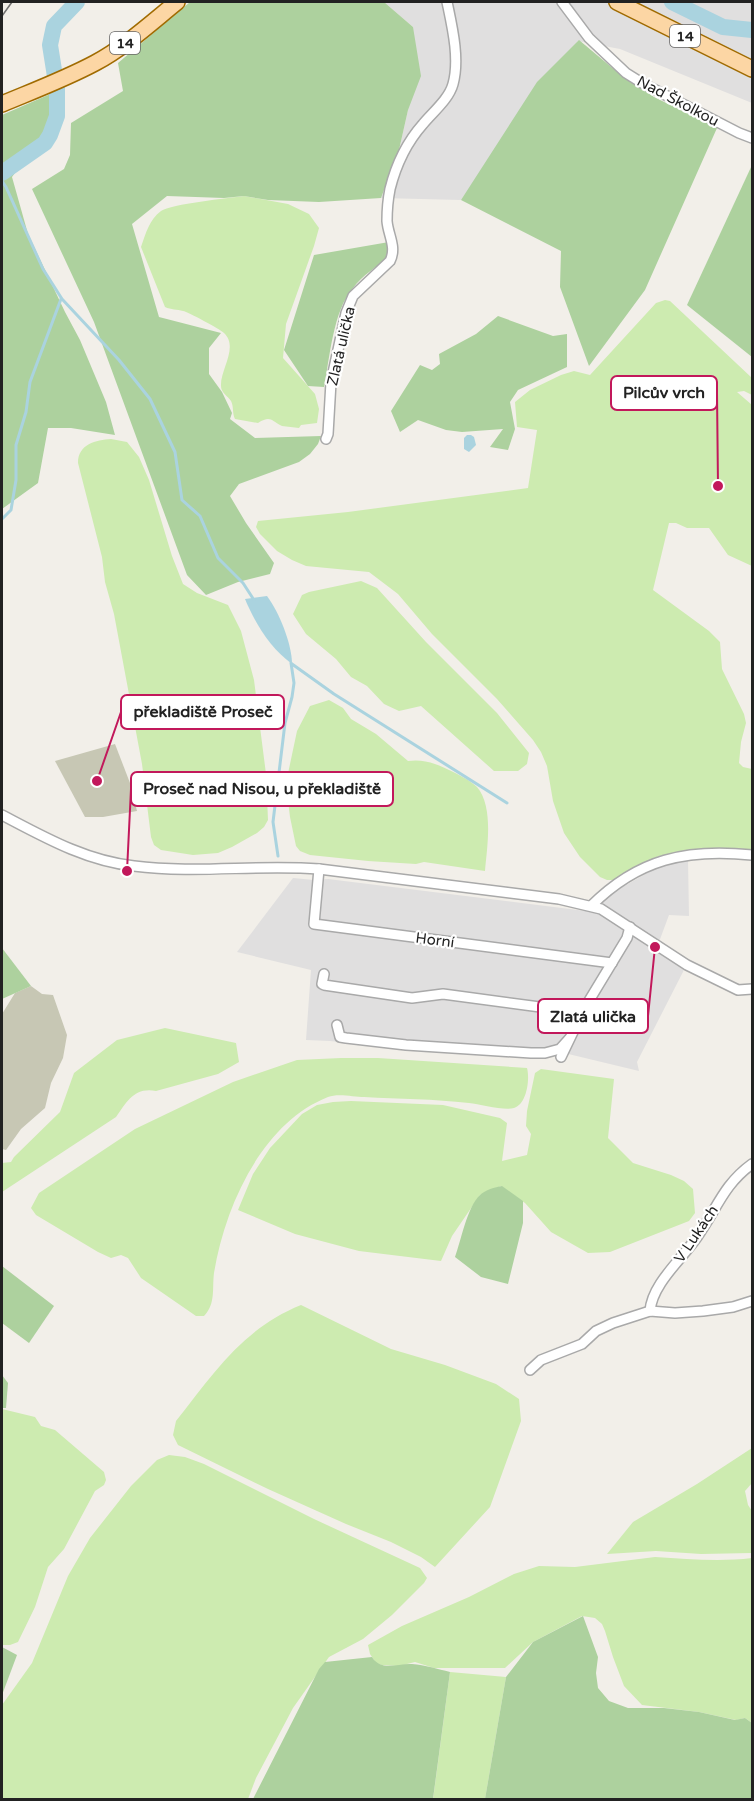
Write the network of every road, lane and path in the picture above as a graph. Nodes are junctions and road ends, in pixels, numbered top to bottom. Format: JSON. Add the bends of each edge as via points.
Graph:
{"nodes":[{"id":1,"x":177,"y":2,"type":"edge"},
{"id":2,"x":447,"y":2,"type":"edge"},
{"id":3,"x":562,"y":2,"type":"edge"},
{"id":4,"x":617,"y":2,"type":"edge"},
{"id":5,"x":753,"y":69,"type":"edge"},
{"id":6,"x":2,"y":104,"type":"edge"},
{"id":7,"x":753,"y":138,"type":"edge"},
{"id":8,"x":326,"y":439,"type":"dead end"},
{"id":9,"x":2,"y":815,"type":"edge"},
{"id":10,"x":753,"y":855,"type":"edge"},
{"id":11,"x":319,"y":868,"type":"junction"},
{"id":12,"x":591,"y":906,"type":"junction"},
{"id":13,"x":630,"y":927,"type":"junction"},
{"id":14,"x":612,"y":963,"type":"junction"},
{"id":15,"x":324,"y":974,"type":"dead end"},
{"id":16,"x":753,"y":990,"type":"edge"},
{"id":17,"x":584,"y":1009,"type":"junction"},
{"id":18,"x":337,"y":1025,"type":"dead end"},
{"id":19,"x":569,"y":1039,"type":"junction"},
{"id":20,"x":561,"y":1057,"type":"dead end"},
{"id":21,"x":753,"y":1164,"type":"edge"},
{"id":22,"x":753,"y":1300,"type":"edge"},
{"id":23,"x":650,"y":1311,"type":"junction"},
{"id":24,"x":530,"y":1370,"type":"dead end"}],
"edges":[{"from":1,"to":6,"type":"main road","number":"14","via":[[96,63]]},
{"from":2,"to":8,"type":"street","name":"Zlatá ulička","via":[[456,58],[453,84],[407,144],[390,188],[387,221],[393,255],[353,296],[346,313],[331,382]]},
{"from":3,"to":7,"type":"street","name":"Nad Školkou","via":[[589,38],[626,73]]},
{"from":4,"to":5,"type":"main road","number":"14"},
{"from":9,"to":11,"type":"street","via":[[74,851],[133,866]]},
{"from":10,"to":12,"type":"street","via":[[699,853],[657,861],[605,892]]},
{"from":11,"to":12,"type":"street"},
{"from":11,"to":14,"type":"street","name":"Horní","via":[[314,924]]},
{"from":12,"to":13,"type":"street"},
{"from":13,"to":14,"type":"street"},
{"from":13,"to":16,"type":"street","via":[[687,965],[738,990]]},
{"from":14,"to":17,"type":"street"},
{"from":15,"to":17,"type":"street","via":[[324,985],[390,995],[418,998],[443,994],[570,1011]]},
{"from":17,"to":19,"type":"street"},
{"from":18,"to":19,"type":"street","via":[[337,1038],[406,1045],[545,1053],[560,1049]]},
{"from":19,"to":20,"type":"street"},
{"from":21,"to":23,"type":"street","name":"V Lukách","via":[[740,1173],[716,1204],[698,1237],[653,1296]]},
{"from":22,"to":23,"type":"street","via":[[703,1311]]},
{"from":23,"to":24,"type":"street","via":[[596,1331],[582,1344],[540,1360]]}]}
